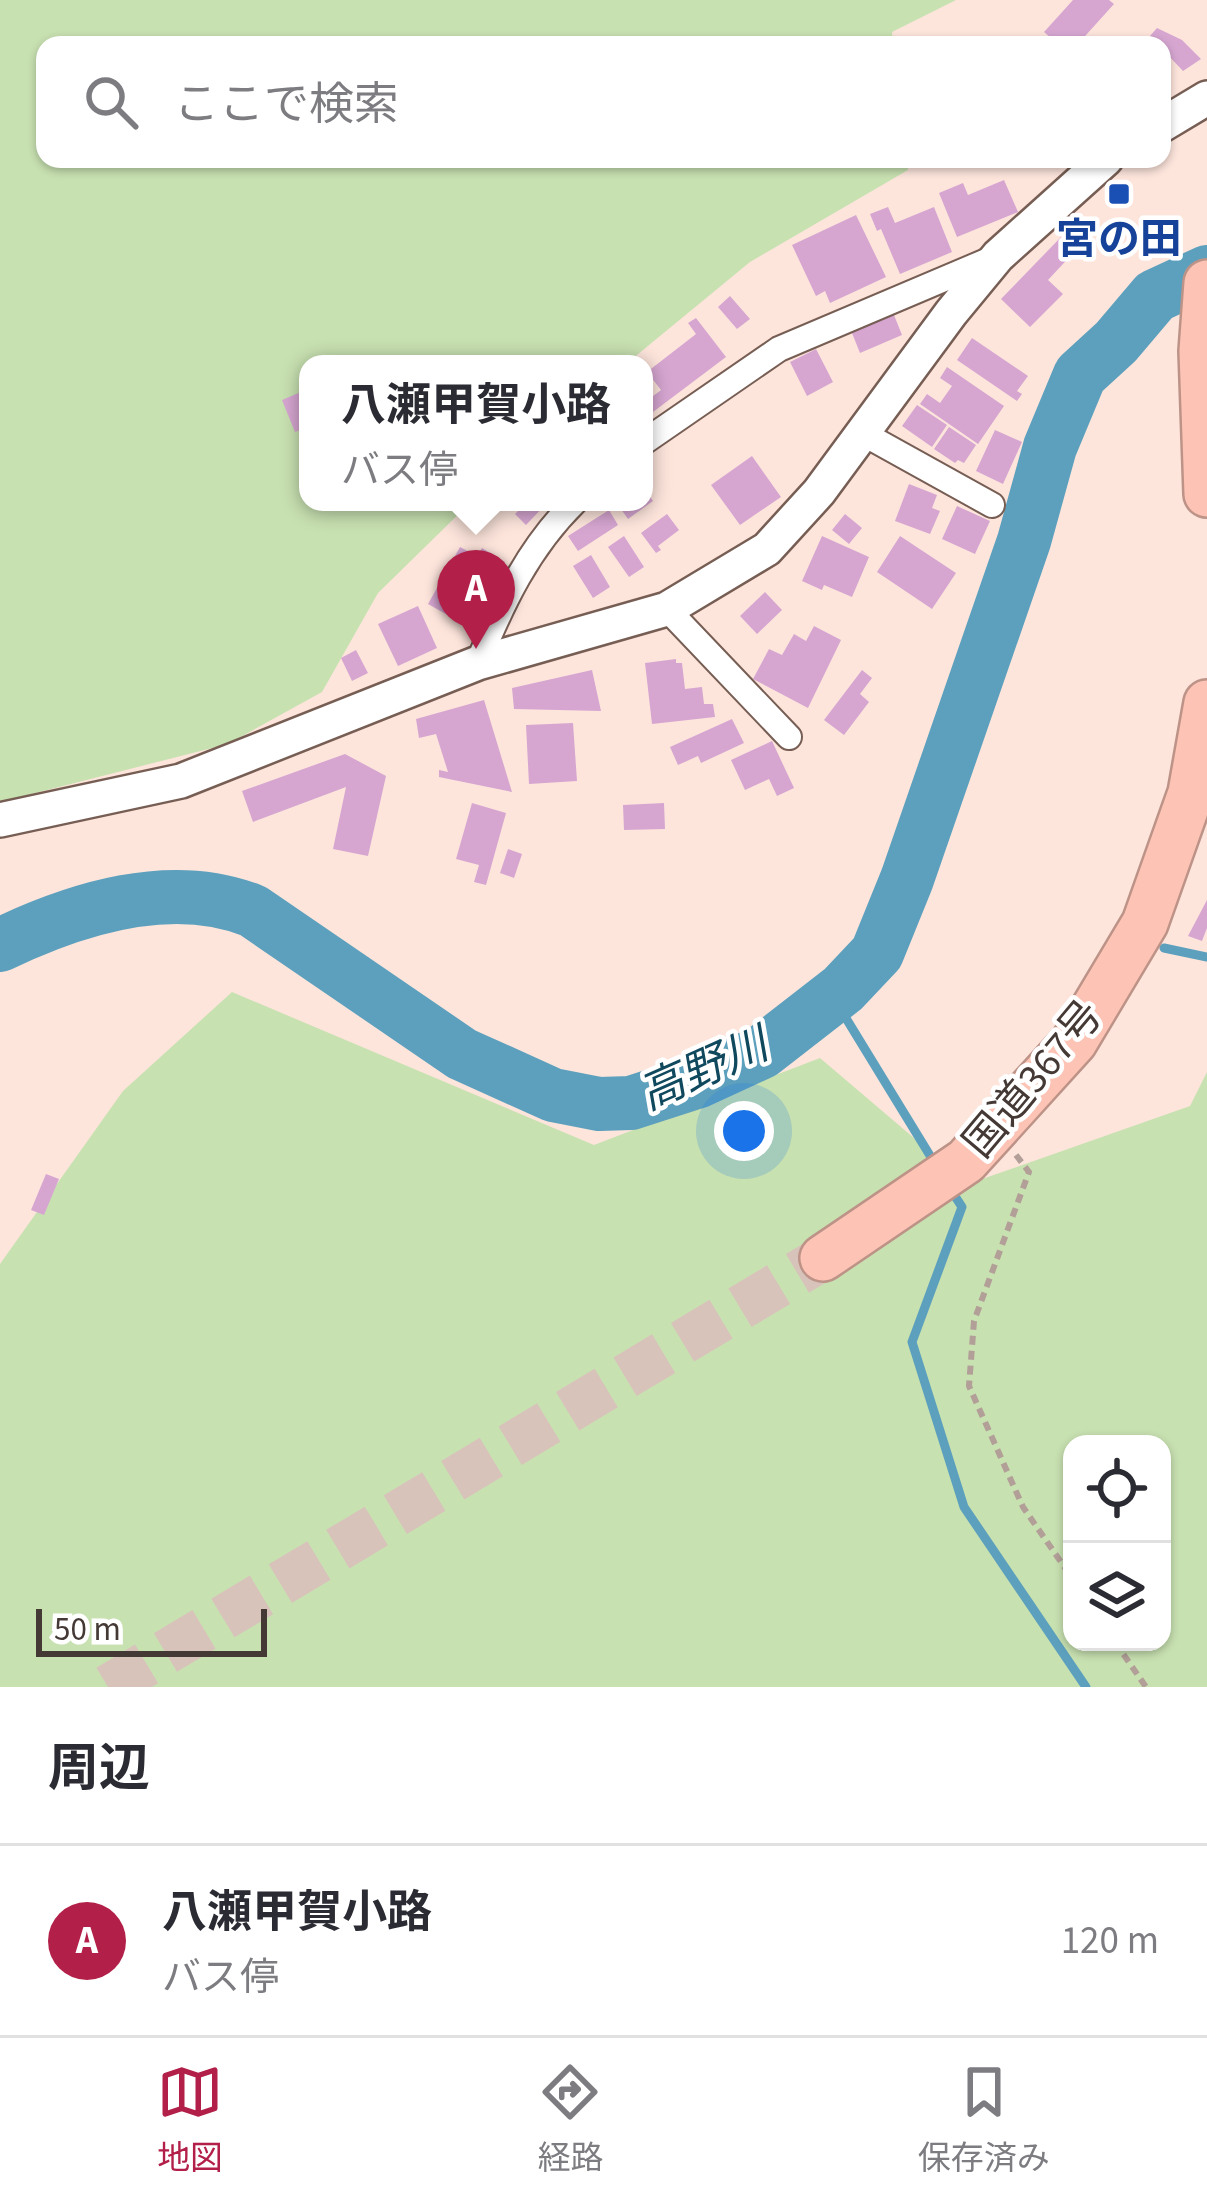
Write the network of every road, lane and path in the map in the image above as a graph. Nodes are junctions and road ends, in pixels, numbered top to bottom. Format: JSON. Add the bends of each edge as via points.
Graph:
{"nodes":[{"id":1,"x":1207,"y":98,"type":"edge"},
{"id":2,"x":1171,"y":120,"type":"edge"},
{"id":3,"x":1096,"y":168,"type":"edge"},
{"id":4,"x":998,"y":256,"type":"junction"},
{"id":5,"x":1207,"y":283,"type":"edge"},
{"id":6,"x":864,"y":434,"type":"junction"},
{"id":7,"x":653,"y":436,"type":"edge"},
{"id":8,"x":1206,"y":472,"type":"edge"},
{"id":9,"x":992,"y":505,"type":"dead end"},
{"id":10,"x":566,"y":511,"type":"edge"},
{"id":11,"x":667,"y":609,"type":"junction"},
{"id":12,"x":478,"y":662,"type":"junction"},
{"id":13,"x":1207,"y":703,"type":"edge"},
{"id":14,"x":789,"y":736,"type":"dead end"},
{"id":15,"x":0,"y":820,"type":"edge"},
{"id":16,"x":995,"y":1129,"type":"junction"},
{"id":17,"x":823,"y":1258,"type":"tunnel mouth"},
{"id":18,"x":1063,"y":1565,"type":"edge"},
{"id":19,"x":1121,"y":1651,"type":"edge"},
{"id":20,"x":1146,"y":1687,"type":"edge"}],
"edges":[{"from":1,"to":2,"type":"street"},
{"from":3,"to":4,"type":"street"},
{"from":4,"to":6,"type":"street"},
{"from":4,"to":7,"type":"street","via":[[779,349]]},
{"from":5,"to":8,"type":"highway"},
{"from":6,"to":9,"type":"street"},
{"from":6,"to":11,"type":"street","via":[[767,549]]},
{"from":10,"to":12,"type":"street","via":[[505,597]]},
{"from":11,"to":12,"type":"street"},
{"from":11,"to":14,"type":"street"},
{"from":12,"to":15,"type":"street","via":[[181,782]]},
{"from":13,"to":16,"type":"highway","name":"国道367号","via":[[1191,793],[1145,923],[1074,1042]]},
{"from":16,"to":17,"type":"highway","name":"国道367号","via":[[943,1177]]},
{"from":16,"to":18,"type":"path","via":[[1029,1172],[974,1321],[969,1386],[1023,1507]]},
{"from":19,"to":20,"type":"path"}]}
